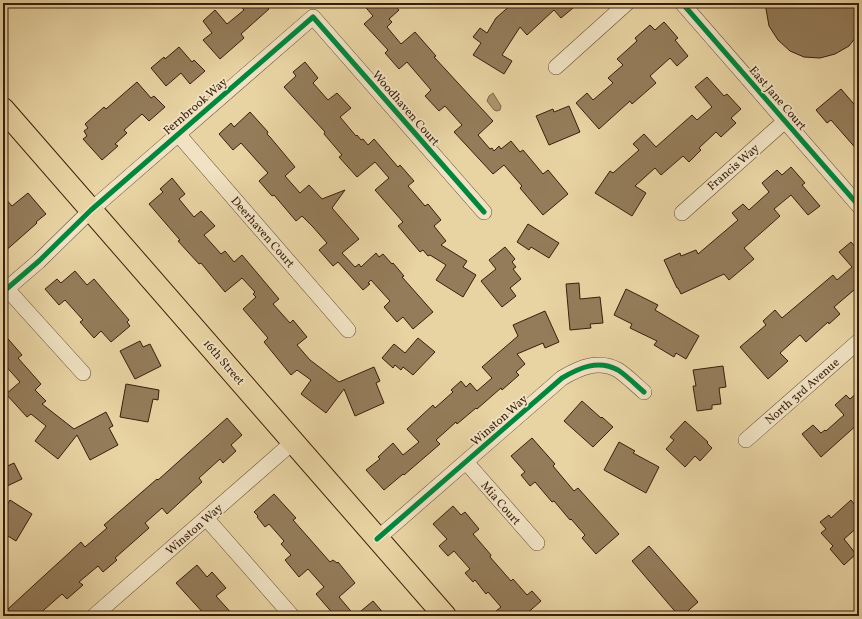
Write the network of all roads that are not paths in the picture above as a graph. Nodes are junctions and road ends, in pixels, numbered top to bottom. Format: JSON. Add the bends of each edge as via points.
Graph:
{"nodes":[{"id":1,"x":627,"y":3,"type":"edge"},
{"id":2,"x":682,"y":3,"type":"edge"},
{"id":3,"x":313,"y":17,"type":"joint"},
{"id":4,"x":556,"y":67,"type":"dead end"},
{"id":5,"x":3,"y":109,"type":"edge"},
{"id":6,"x":785,"y":121,"type":"junction"},
{"id":7,"x":178,"y":134,"type":"junction"},
{"id":8,"x":859,"y":206,"type":"edge"},
{"id":9,"x":91,"y":210,"type":"junction"},
{"id":10,"x":484,"y":212,"type":"dead end"},
{"id":11,"x":682,"y":213,"type":"dead end"},
{"id":12,"x":5,"y":290,"type":"edge"},
{"id":13,"x":348,"y":330,"type":"dead end"},
{"id":14,"x":859,"y":341,"type":"edge"},
{"id":15,"x":83,"y":374,"type":"dead end"},
{"id":16,"x":644,"y":392,"type":"dead end"},
{"id":17,"x":746,"y":440,"type":"dead end"},
{"id":18,"x":293,"y":442,"type":"junction"},
{"id":19,"x":466,"y":462,"type":"junction"},
{"id":20,"x":206,"y":518,"type":"junction"},
{"id":21,"x":377,"y":539,"type":"junction"},
{"id":22,"x":537,"y":543,"type":"dead end"},
{"id":23,"x":94,"y":616,"type":"edge"},
{"id":24,"x":292,"y":616,"type":"edge"},
{"id":25,"x":445,"y":616,"type":"edge"}],
"edges":[{"from":1,"to":4,"type":"street"},
{"from":2,"to":6,"type":"street","name":"East Jane Court"},
{"from":3,"to":7,"type":"street","name":"Fernbrook Way"},
{"from":3,"to":10,"type":"street","name":"Woodhaven Court"},
{"from":5,"to":9,"type":"main road","name":"16th Street"},
{"from":6,"to":8,"type":"street","name":"East Jane Court"},
{"from":6,"to":11,"type":"street","name":"Francis Way"},
{"from":7,"to":9,"type":"street","name":"Fernbrook Way"},
{"from":7,"to":13,"type":"street","name":"Deerhaven Court"},
{"from":9,"to":12,"type":"street","name":"Fernbrook Way"},
{"from":9,"to":18,"type":"main road","name":"16th Street"},
{"from":12,"to":15,"type":"street"},
{"from":14,"to":17,"type":"street","name":"North 3rd Avenue"},
{"from":16,"to":19,"type":"street","name":"Winston Way","via":[[617,370],[598,364],[579,368],[562,378]]},
{"from":18,"to":20,"type":"street","name":"Winston Way"},
{"from":18,"to":21,"type":"main road","name":"16th Street"},
{"from":19,"to":21,"type":"street","name":"Winston Way"},
{"from":19,"to":22,"type":"street","name":"Mia Court"},
{"from":20,"to":23,"type":"street","name":"Winston Way"},
{"from":20,"to":24,"type":"street"},
{"from":21,"to":25,"type":"main road","name":"16th Street"}]}
